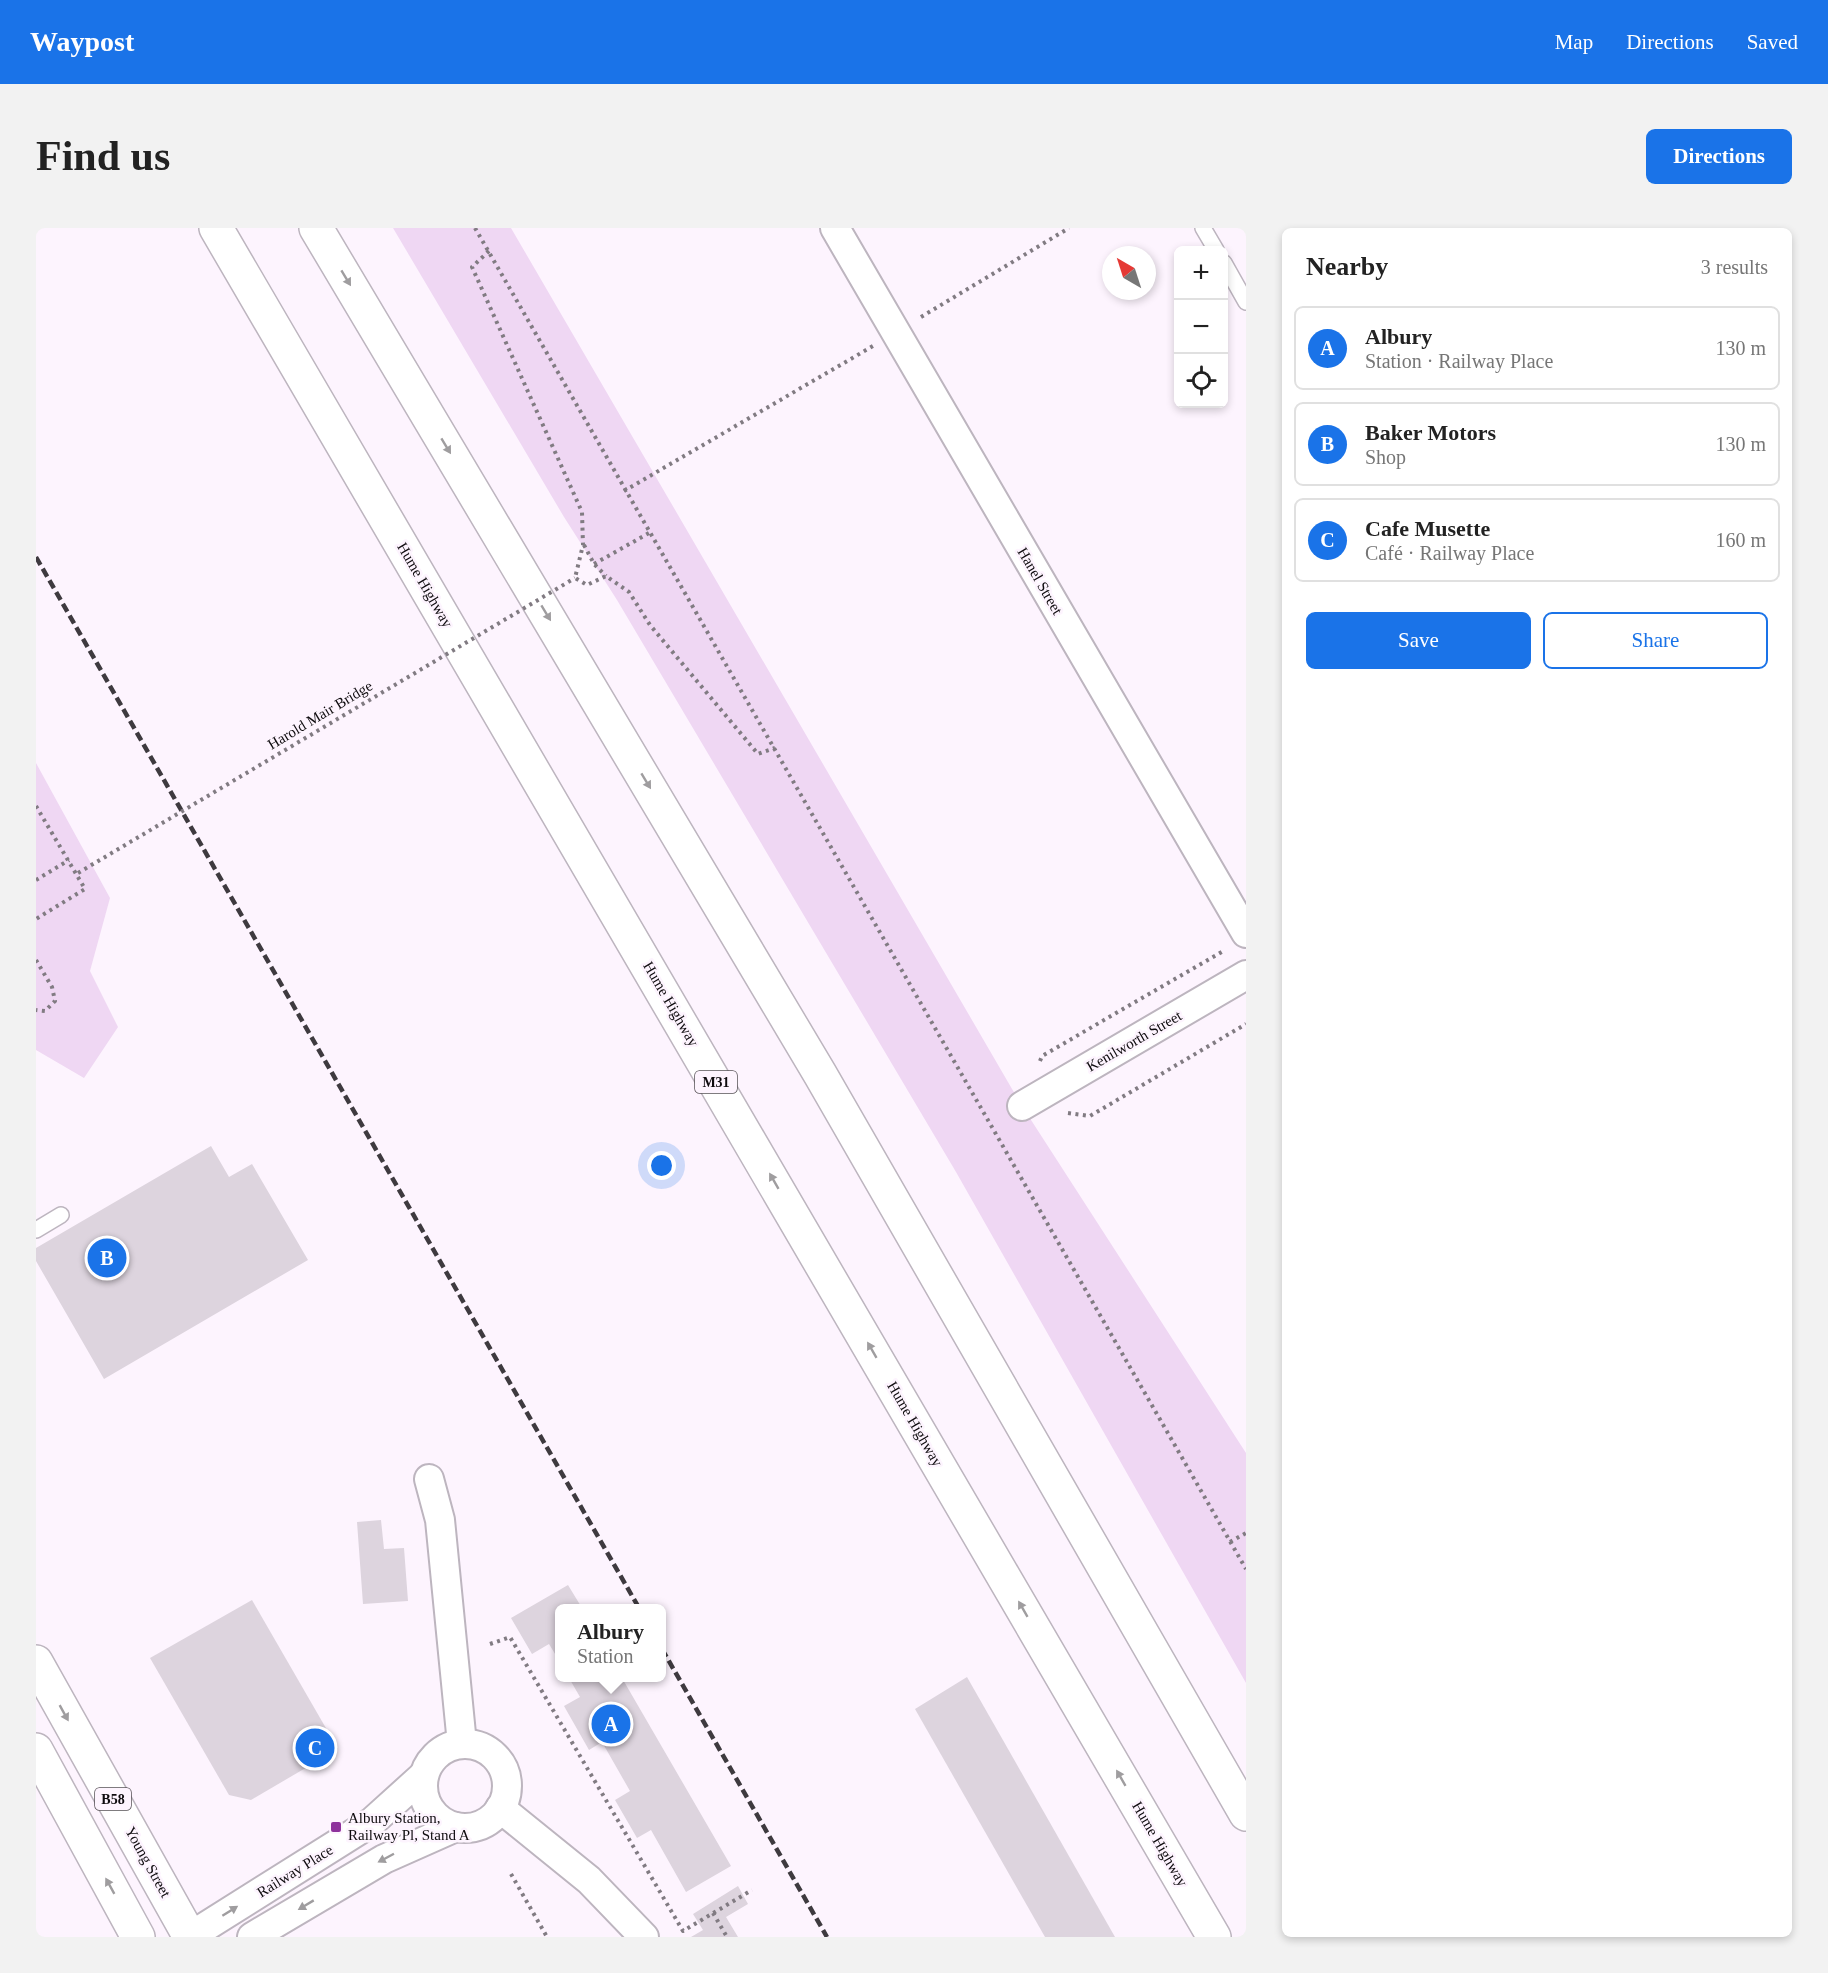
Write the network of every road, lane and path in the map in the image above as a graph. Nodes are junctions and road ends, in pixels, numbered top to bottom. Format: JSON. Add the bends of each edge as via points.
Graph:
{"nodes":[{"id":1,"x":216,"y":228,"type":"edge"},
{"id":2,"x":316,"y":228,"type":"edge"},
{"id":3,"x":475,"y":228,"type":"edge"},
{"id":4,"x":835,"y":228,"type":"edge"},
{"id":5,"x":1069,"y":228,"type":"edge"},
{"id":6,"x":1203,"y":228,"type":"edge"},
{"id":7,"x":1214,"y":246,"type":"edge"},
{"id":8,"x":489,"y":251,"type":"junction"},
{"id":9,"x":1228,"y":270,"type":"edge"},
{"id":10,"x":1246,"y":302,"type":"edge"},
{"id":11,"x":895,"y":333,"type":"junction"},
{"id":12,"x":624,"y":491,"type":"junction"},
{"id":13,"x":649,"y":533,"type":"junction"},
{"id":14,"x":584,"y":544,"type":"junction"},
{"id":15,"x":594,"y":564,"type":"junction"},
{"id":16,"x":606,"y":576,"type":"junction"},
{"id":17,"x":575,"y":578,"type":"junction"},
{"id":18,"x":775,"y":748,"type":"junction"},
{"id":19,"x":36,"y":806,"type":"edge"},
{"id":20,"x":69,"y":860,"type":"junction"},
{"id":21,"x":78,"y":873,"type":"junction"},
{"id":22,"x":36,"y":880,"type":"edge"},
{"id":23,"x":36,"y":919,"type":"edge"},
{"id":24,"x":1246,"y":933,"type":"edge"},
{"id":25,"x":36,"y":960,"type":"edge"},
{"id":26,"x":1246,"y":975,"type":"edge"},
{"id":27,"x":36,"y":1010,"type":"edge"},
{"id":28,"x":1022,"y":1106,"type":"dead end"},
{"id":29,"x":61,"y":1215,"type":"dead end"},
{"id":30,"x":36,"y":1230,"type":"edge"},
{"id":31,"x":429,"y":1479,"type":"dead end"},
{"id":32,"x":1246,"y":1533,"type":"edge"},
{"id":33,"x":1230,"y":1542,"type":"junction"},
{"id":34,"x":1246,"y":1569,"type":"edge"},
{"id":35,"x":489,"y":1644,"type":"dead end"},
{"id":36,"x":36,"y":1662,"type":"edge"},
{"id":37,"x":462,"y":1744,"type":"junction"},
{"id":38,"x":36,"y":1750,"type":"edge"},
{"id":39,"x":424,"y":1775,"type":"junction"},
{"id":40,"x":500,"y":1808,"type":"junction"},
{"id":41,"x":1246,"y":1814,"type":"edge"},
{"id":42,"x":456,"y":1827,"type":"junction"},
{"id":43,"x":511,"y":1874,"type":"dead end"},
{"id":44,"x":753,"y":1890,"type":"dead end"},
{"id":45,"x":713,"y":1913,"type":"junction"},
{"id":46,"x":138,"y":1937,"type":"edge"},
{"id":47,"x":189,"y":1937,"type":"edge"},
{"id":48,"x":252,"y":1937,"type":"edge"},
{"id":49,"x":547,"y":1937,"type":"edge"},
{"id":50,"x":644,"y":1937,"type":"edge"},
{"id":51,"x":727,"y":1937,"type":"edge"},
{"id":52,"x":1214,"y":1937,"type":"edge"}],
"edges":[{"from":52,"to":1,"type":"main road","name":"Hume Highway","number":"M31","one_way":true},
{"from":2,"to":41,"type":"main road","one_way":true,"via":[[820,1074]]},
{"from":3,"to":8,"type":"path"},
{"from":4,"to":11,"type":"street","name":"Hanel Street"},
{"from":5,"to":11,"type":"path"},
{"from":6,"to":7,"type":"lane"},
{"from":8,"to":12,"type":"path"},
{"from":8,"to":14,"type":"path","via":[[472,267],[582,512]]},
{"from":9,"to":10,"type":"lane"},
{"from":11,"to":12,"type":"path"},
{"from":11,"to":24,"type":"street","name":"Hanel Street"},
{"from":12,"to":13,"type":"path"},
{"from":13,"to":15,"type":"path"},
{"from":13,"to":18,"type":"path"},
{"from":14,"to":15,"type":"path"},
{"from":14,"to":17,"type":"path"},
{"from":15,"to":16,"type":"path"},
{"from":16,"to":17,"type":"path","via":[[587,585]]},
{"from":16,"to":18,"type":"path","via":[[629,592],[650,625],[758,754]]},
{"from":17,"to":21,"type":"path","name":"Harold Mair Bridge","bridge":true},
{"from":18,"to":33,"type":"path"},
{"from":19,"to":20,"type":"path"},
{"from":20,"to":21,"type":"path"},
{"from":20,"to":22,"type":"path"},
{"from":21,"to":23,"type":"path","via":[[86,889]]},
{"from":25,"to":27,"type":"path","via":[[52,987],[55,1001],[45,1011]]},
{"from":26,"to":28,"type":"street","name":"Kenilworth Street"},
{"from":29,"to":30,"type":"lane"},
{"from":31,"to":37,"type":"street","via":[[440,1520]]},
{"from":32,"to":33,"type":"path"},
{"from":33,"to":34,"type":"path"},
{"from":35,"to":45,"type":"path","via":[[510,1637],[682,1931]]},
{"from":36,"to":47,"type":"main road","name":"Young Street","number":"B58","one_way":true},
{"from":37,"to":39,"type":"street","via":[[440,1753]]},
{"from":37,"to":40,"type":"street","via":[[478,1746],[498,1761],[507,1784]]},
{"from":46,"to":38,"type":"main road","one_way":true},
{"from":39,"to":42,"type":"street","via":[[426,1802],[443,1822]]},
{"from":47,"to":39,"type":"street","name":"Railway Place","one_way":true,"via":[[372,1822]]},
{"from":40,"to":42,"type":"street","via":[[481,1825]]},
{"from":40,"to":50,"type":"street","via":[[589,1880]]},
{"from":42,"to":48,"type":"street","one_way":true,"via":[[384,1859]]},
{"from":43,"to":49,"type":"path"},
{"from":44,"to":45,"type":"path"},
{"from":45,"to":51,"type":"path"}]}
